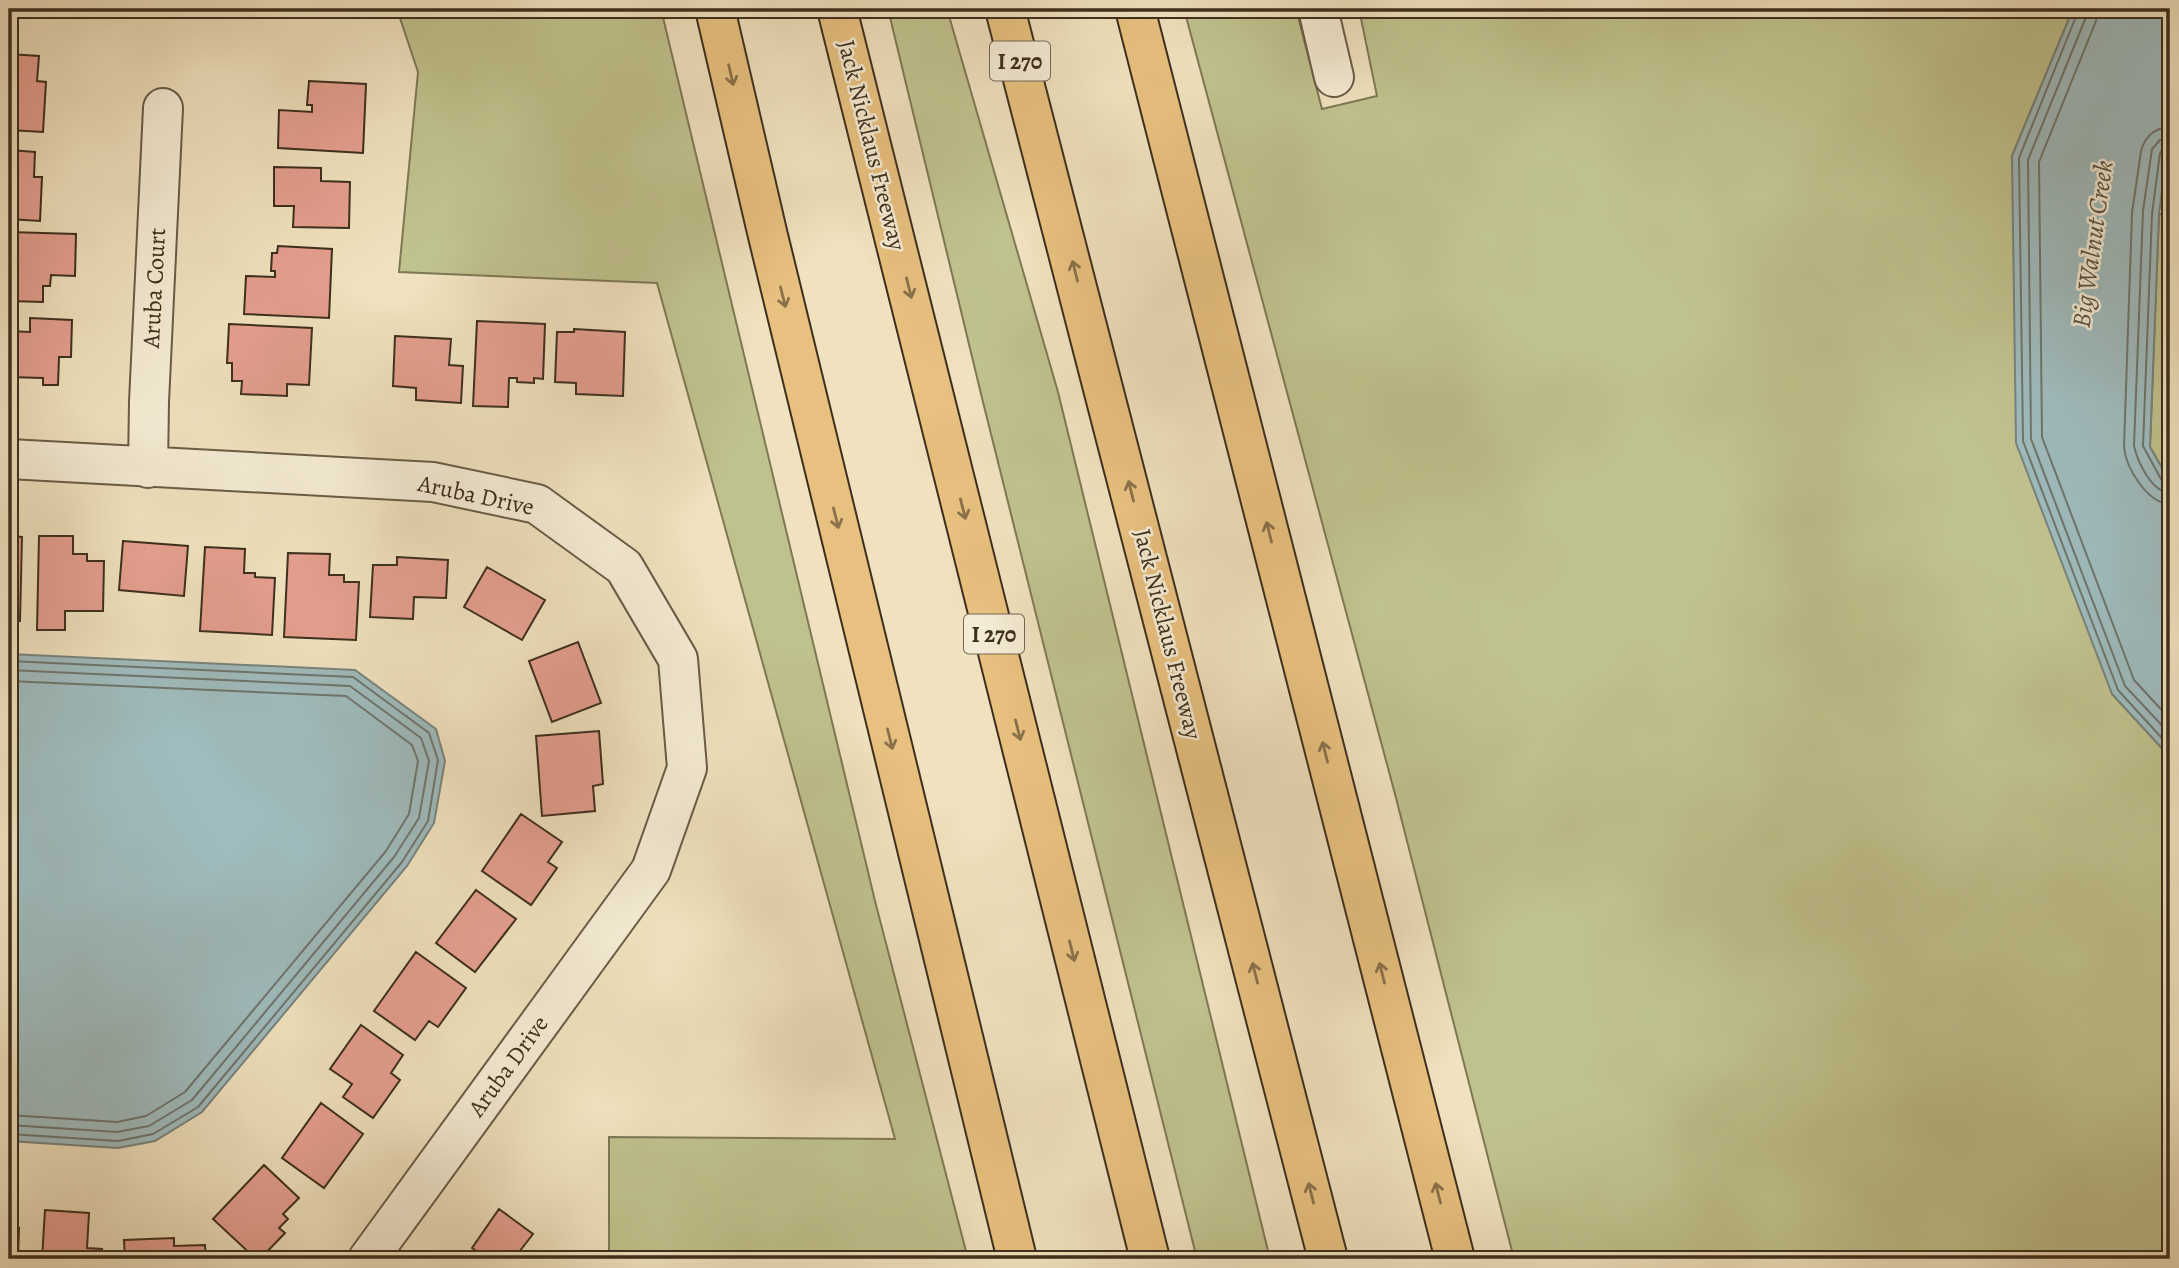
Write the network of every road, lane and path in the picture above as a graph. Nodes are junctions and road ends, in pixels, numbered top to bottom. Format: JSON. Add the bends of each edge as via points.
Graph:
{"nodes":[{"id":1,"x":715,"y":9,"type":"edge"},
{"id":2,"x":837,"y":9,"type":"edge"},
{"id":3,"x":1006,"y":9,"type":"edge"},
{"id":4,"x":1135,"y":9,"type":"edge"},
{"id":5,"x":1318,"y":9,"type":"edge"},
{"id":6,"x":1334,"y":77,"type":"dead end"},
{"id":7,"x":163,"y":108,"type":"dead end"},
{"id":8,"x":9,"y":459,"type":"edge"},
{"id":9,"x":148,"y":468,"type":"junction"},
{"id":10,"x":368,"y":1259,"type":"edge"},
{"id":11,"x":1017,"y":1259,"type":"edge"},
{"id":12,"x":1150,"y":1259,"type":"edge"},
{"id":13,"x":1328,"y":1259,"type":"edge"},
{"id":14,"x":1455,"y":1259,"type":"edge"}],
"edges":[{"from":1,"to":11,"type":"highway","one_way":true},
{"from":2,"to":12,"type":"highway","name":"Jack Nicklaus Freeway","number":"I 270","one_way":true},
{"from":13,"to":3,"type":"highway","name":"Jack Nicklaus Freeway","number":"I 270","one_way":true},
{"from":14,"to":4,"type":"highway","one_way":true},
{"from":5,"to":6,"type":"street"},
{"from":7,"to":9,"type":"street","name":"Aruba Court"},
{"from":8,"to":9,"type":"street","name":"Aruba Drive"},
{"from":9,"to":10,"type":"street","name":"Aruba Drive","via":[[433,482],[537,504],[624,567],[678,660],[687,768],[651,870]]}]}
